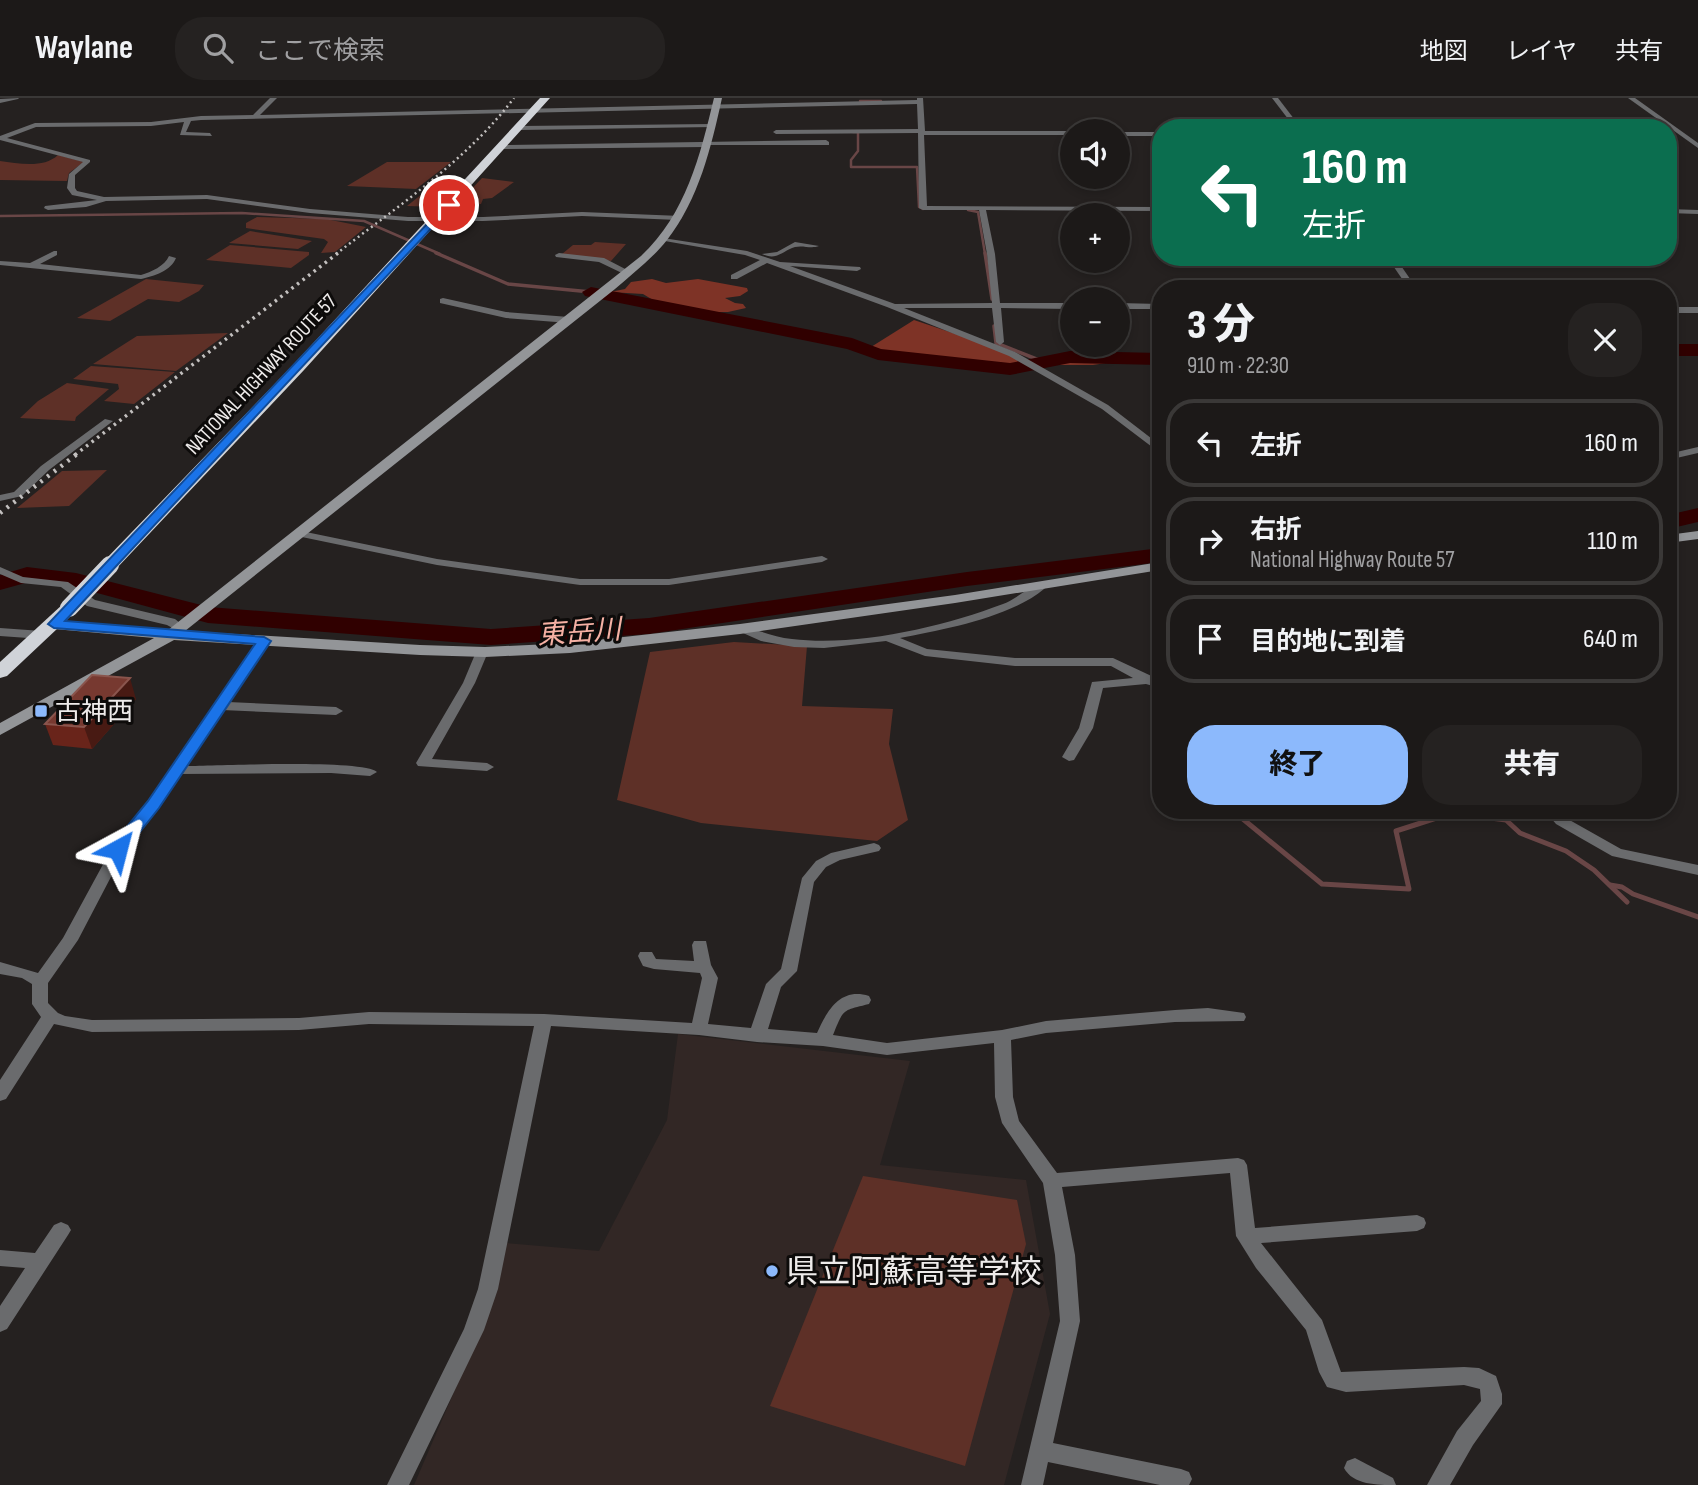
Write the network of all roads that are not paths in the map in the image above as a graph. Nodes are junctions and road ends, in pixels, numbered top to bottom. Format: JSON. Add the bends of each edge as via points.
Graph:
{"nodes":[{"id":1,"x":16,"y":98,"type":"edge"},
{"id":2,"x":274,"y":98,"type":"edge"},
{"id":3,"x":545,"y":98,"type":"edge"},
{"id":4,"x":1275,"y":98,"type":"edge"},
{"id":5,"x":1631,"y":98,"type":"edge"},
{"id":6,"x":920,"y":100,"type":"edge"},
{"id":7,"x":0,"y":101,"type":"edge"},
{"id":8,"x":717,"y":103,"type":"edge"},
{"id":9,"x":536,"y":111,"type":"junction"},
{"id":10,"x":255,"y":116,"type":"junction"},
{"id":11,"x":1291,"y":119,"type":"edge"},
{"id":12,"x":1660,"y":119,"type":"edge"},
{"id":13,"x":188,"y":120,"type":"junction"},
{"id":14,"x":711,"y":126,"type":"junction"},
{"id":15,"x":520,"y":128,"type":"junction"},
{"id":16,"x":776,"y":131,"type":"dead end"},
{"id":17,"x":1677,"y":131,"type":"edge"},
{"id":18,"x":922,"y":132,"type":"junction"},
{"id":19,"x":1060,"y":133,"type":"edge"},
{"id":20,"x":1130,"y":134,"type":"edge"},
{"id":21,"x":1152,"y":134,"type":"edge"},
{"id":22,"x":210,"y":135,"type":"dead end"},
{"id":23,"x":1677,"y":137,"type":"edge"},
{"id":24,"x":1685,"y":137,"type":"junction"},
{"id":25,"x":0,"y":138,"type":"edge"},
{"id":26,"x":1698,"y":138,"type":"edge"},
{"id":27,"x":706,"y":144,"type":"junction"},
{"id":28,"x":827,"y":144,"type":"dead end"},
{"id":29,"x":1698,"y":146,"type":"edge"},
{"id":30,"x":504,"y":147,"type":"junction"},
{"id":31,"x":104,"y":199,"type":"junction"},
{"id":32,"x":48,"y":208,"type":"dead end"},
{"id":33,"x":982,"y":208,"type":"junction"},
{"id":34,"x":1152,"y":209,"type":"edge"},
{"id":35,"x":1677,"y":211,"type":"edge"},
{"id":36,"x":1698,"y":212,"type":"edge"},
{"id":37,"x":678,"y":218,"type":"junction"},
{"id":38,"x":436,"y":220,"type":"junction"},
{"id":39,"x":663,"y":240,"type":"junction"},
{"id":40,"x":54,"y":253,"type":"dead end"},
{"id":41,"x":747,"y":253,"type":"junction"},
{"id":42,"x":559,"y":255,"type":"dead end"},
{"id":43,"x":172,"y":258,"type":"dead end"},
{"id":44,"x":771,"y":262,"type":"junction"},
{"id":45,"x":799,"y":262,"type":"junction"},
{"id":46,"x":0,"y":263,"type":"edge"},
{"id":47,"x":31,"y":266,"type":"junction"},
{"id":48,"x":857,"y":269,"type":"dead end"},
{"id":49,"x":627,"y":272,"type":"junction"},
{"id":50,"x":734,"y":277,"type":"dead end"},
{"id":51,"x":443,"y":301,"type":"dead end"},
{"id":52,"x":890,"y":305,"type":"junction"},
{"id":53,"x":997,"y":306,"type":"junction"},
{"id":54,"x":1060,"y":306,"type":"edge"},
{"id":55,"x":1130,"y":306,"type":"edge"},
{"id":56,"x":1152,"y":307,"type":"edge"},
{"id":57,"x":1677,"y":310,"type":"edge"},
{"id":58,"x":1698,"y":310,"type":"edge"},
{"id":59,"x":569,"y":320,"type":"junction"},
{"id":60,"x":1000,"y":342,"type":"dead end"},
{"id":61,"x":108,"y":421,"type":"dead end"},
{"id":62,"x":1152,"y":444,"type":"edge"},
{"id":63,"x":1698,"y":450,"type":"edge"},
{"id":64,"x":1677,"y":455,"type":"edge"},
{"id":65,"x":0,"y":498,"type":"edge"},
{"id":66,"x":302,"y":534,"type":"junction"},
{"id":67,"x":1698,"y":535,"type":"edge"},
{"id":68,"x":1677,"y":538,"type":"edge"},
{"id":69,"x":822,"y":559,"type":"dead end"},
{"id":70,"x":1152,"y":567,"type":"edge"},
{"id":71,"x":4,"y":573,"type":"edge"},
{"id":72,"x":1040,"y":587,"type":"junction"},
{"id":73,"x":179,"y":629,"type":"junction"},
{"id":74,"x":740,"y":629,"type":"junction"},
{"id":75,"x":48,"y":630,"type":"junction"},
{"id":76,"x":0,"y":632,"type":"edge"},
{"id":77,"x":891,"y":639,"type":"junction"},
{"id":78,"x":264,"y":641,"type":"junction"},
{"id":79,"x":482,"y":652,"type":"junction"},
{"id":80,"x":0,"y":672,"type":"edge"},
{"id":81,"x":1152,"y":681,"type":"edge"},
{"id":82,"x":1152,"y":682,"type":"edge"},
{"id":83,"x":219,"y":706,"type":"junction"},
{"id":84,"x":336,"y":711,"type":"dead end"},
{"id":85,"x":0,"y":730,"type":"edge"},
{"id":86,"x":1069,"y":757,"type":"dead end"},
{"id":87,"x":486,"y":767,"type":"dead end"},
{"id":88,"x":174,"y":770,"type":"junction"},
{"id":89,"x":370,"y":772,"type":"dead end"},
{"id":90,"x":1559,"y":819,"type":"edge"},
{"id":91,"x":874,"y":848,"type":"dead end"},
{"id":92,"x":1698,"y":870,"type":"edge"},
{"id":93,"x":700,"y":946,"type":"dead end"},
{"id":94,"x":646,"y":956,"type":"dead end"},
{"id":95,"x":703,"y":967,"type":"junction"},
{"id":96,"x":0,"y":968,"type":"edge"},
{"id":97,"x":40,"y":982,"type":"junction"},
{"id":98,"x":863,"y":1000,"type":"dead end"},
{"id":99,"x":50,"y":1017,"type":"junction"},
{"id":100,"x":1238,"y":1017,"type":"dead end"},
{"id":101,"x":544,"y":1020,"type":"junction"},
{"id":102,"x":699,"y":1029,"type":"junction"},
{"id":103,"x":757,"y":1036,"type":"junction"},
{"id":104,"x":1002,"y":1036,"type":"junction"},
{"id":105,"x":822,"y":1040,"type":"junction"},
{"id":106,"x":0,"y":1094,"type":"edge"},
{"id":107,"x":1052,"y":1181,"type":"junction"},
{"id":108,"x":1417,"y":1223,"type":"dead end"},
{"id":109,"x":61,"y":1230,"type":"dead end"},
{"id":110,"x":1246,"y":1236,"type":"junction"},
{"id":111,"x":0,"y":1258,"type":"edge"},
{"id":112,"x":42,"y":1262,"type":"junction"},
{"id":113,"x":0,"y":1323,"type":"edge"},
{"id":114,"x":1040,"y":1450,"type":"junction"},
{"id":115,"x":1355,"y":1468,"type":"dead end"},
{"id":116,"x":1181,"y":1479,"type":"dead end"},
{"id":117,"x":398,"y":1485,"type":"edge"},
{"id":118,"x":1032,"y":1485,"type":"edge"},
{"id":119,"x":1385,"y":1485,"type":"edge"},
{"id":120,"x":1438,"y":1485,"type":"edge"}],
"edges":[{"from":1,"to":7,"type":"street"},
{"from":2,"to":10,"type":"street"},
{"from":3,"to":9,"type":"highway","name":"NATIONAL HIGHWAY ROUTE 57"},
{"from":4,"to":11,"type":"street"},
{"from":5,"to":12,"type":"street"},
{"from":6,"to":8,"type":"street"},
{"from":6,"to":18,"type":"street"},
{"from":8,"to":9,"type":"street"},
{"from":8,"to":14,"type":"street"},
{"from":9,"to":10,"type":"street"},
{"from":9,"to":15,"type":"highway","name":"NATIONAL HIGHWAY ROUTE 57"},
{"from":10,"to":13,"type":"street"},
{"from":13,"to":22,"type":"street","via":[[182,134]]},
{"from":13,"to":25,"type":"street","via":[[35,125]]},
{"from":14,"to":15,"type":"street"},
{"from":14,"to":27,"type":"street"},
{"from":15,"to":30,"type":"highway","name":"NATIONAL HIGHWAY ROUTE 57"},
{"from":16,"to":18,"type":"street"},
{"from":17,"to":24,"type":"street"},
{"from":18,"to":19,"type":"street"},
{"from":18,"to":33,"type":"street","via":[[923,208]]},
{"from":20,"to":21,"type":"street"},
{"from":23,"to":24,"type":"street"},
{"from":24,"to":26,"type":"street"},
{"from":24,"to":29,"type":"street"},
{"from":25,"to":31,"type":"street","via":[[88,161],[72,174],[71,188]]},
{"from":27,"to":28,"type":"street"},
{"from":27,"to":30,"type":"street"},
{"from":27,"to":37,"type":"street"},
{"from":30,"to":38,"type":"highway","name":"NATIONAL HIGHWAY ROUTE 57"},
{"from":31,"to":32,"type":"street"},
{"from":31,"to":38,"type":"street","via":[[207,197],[310,211]]},
{"from":33,"to":34,"type":"street"},
{"from":33,"to":53,"type":"street"},
{"from":35,"to":36,"type":"street"},
{"from":37,"to":38,"type":"street","via":[[582,214]]},
{"from":37,"to":39,"type":"street"},
{"from":38,"to":75,"type":"highway","name":"NATIONAL HIGHWAY ROUTE 57","bridge":true},
{"from":39,"to":41,"type":"street"},
{"from":39,"to":49,"type":"street"},
{"from":40,"to":47,"type":"street"},
{"from":41,"to":44,"type":"street"},
{"from":41,"to":45,"type":"street","via":[[779,254],[795,244],[814,249]]},
{"from":42,"to":49,"type":"street","via":[[601,260]]},
{"from":43,"to":47,"type":"street","via":[[153,274],[141,277]]},
{"from":44,"to":45,"type":"street"},
{"from":44,"to":50,"type":"street"},
{"from":44,"to":52,"type":"street"},
{"from":45,"to":48,"type":"street"},
{"from":46,"to":47,"type":"street"},
{"from":49,"to":59,"type":"street"},
{"from":51,"to":59,"type":"street","via":[[506,315]]},
{"from":52,"to":53,"type":"street"},
{"from":52,"to":62,"type":"street","via":[[1029,362],[1105,407]]},
{"from":53,"to":54,"type":"street"},
{"from":53,"to":60,"type":"street"},
{"from":55,"to":56,"type":"street"},
{"from":57,"to":58,"type":"street"},
{"from":59,"to":66,"type":"street"},
{"from":61,"to":65,"type":"street","via":[[18,494]]},
{"from":63,"to":64,"type":"street"},
{"from":66,"to":69,"type":"street","via":[[437,562],[580,582],[669,582]]},
{"from":66,"to":73,"type":"street"},
{"from":67,"to":68,"type":"street"},
{"from":70,"to":72,"type":"street"},
{"from":71,"to":73,"type":"street","via":[[21,580],[64,584],[92,603],[171,622]]},
{"from":72,"to":74,"type":"street"},
{"from":72,"to":77,"type":"street","via":[[1027,599],[993,611]]},
{"from":73,"to":75,"type":"street"},
{"from":73,"to":78,"type":"street"},
{"from":73,"to":85,"type":"street"},
{"from":74,"to":77,"type":"street","via":[[775,640]]},
{"from":74,"to":79,"type":"street","via":[[570,648]]},
{"from":75,"to":76,"type":"street"},
{"from":75,"to":80,"type":"highway","name":"NATIONAL HIGHWAY ROUTE 57"},
{"from":77,"to":81,"type":"street","via":[[925,652],[1015,662],[1113,662]]},
{"from":78,"to":79,"type":"street"},
{"from":78,"to":83,"type":"street"},
{"from":79,"to":87,"type":"street","via":[[424,763]]},
{"from":82,"to":86,"type":"street","via":[[1097,684],[1086,729]]},
{"from":83,"to":84,"type":"street"},
{"from":83,"to":88,"type":"street"},
{"from":88,"to":89,"type":"street"},
{"from":88,"to":97,"type":"street","via":[[118,849],[70,940]]},
{"from":90,"to":92,"type":"street","via":[[1617,853]]},
{"from":91,"to":103,"type":"street","via":[[836,856],[821,864],[807,881],[789,971],[774,984]]},
{"from":93,"to":95,"type":"street"},
{"from":94,"to":95,"type":"street","via":[[654,964]]},
{"from":95,"to":102,"type":"street","via":[[710,978]]},
{"from":96,"to":97,"type":"street"},
{"from":97,"to":99,"type":"street","via":[[37,993]]},
{"from":98,"to":105,"type":"street","via":[[838,1006]]},
{"from":99,"to":101,"type":"street","via":[[92,1026],[299,1024],[369,1018]]},
{"from":99,"to":106,"type":"street"},
{"from":100,"to":104,"type":"street","via":[[1175,1016],[1046,1027]]},
{"from":101,"to":102,"type":"street"},
{"from":101,"to":117,"type":"street","via":[[488,1289],[474,1330]]},
{"from":102,"to":103,"type":"street"},
{"from":103,"to":105,"type":"street"},
{"from":104,"to":105,"type":"street","via":[[887,1049]]},
{"from":104,"to":107,"type":"street","via":[[1003,1097],[1010,1123]]},
{"from":107,"to":110,"type":"street","via":[[1238,1165]]},
{"from":107,"to":114,"type":"street","via":[[1070,1321]]},
{"from":108,"to":110,"type":"street"},
{"from":109,"to":112,"type":"street"},
{"from":110,"to":120,"type":"street","via":[[1315,1326],[1334,1380],[1464,1376],[1489,1382],[1491,1404]]},
{"from":111,"to":112,"type":"street"},
{"from":112,"to":113,"type":"street"},
{"from":114,"to":116,"type":"street"},
{"from":114,"to":118,"type":"street"},
{"from":115,"to":119,"type":"street"}]}
